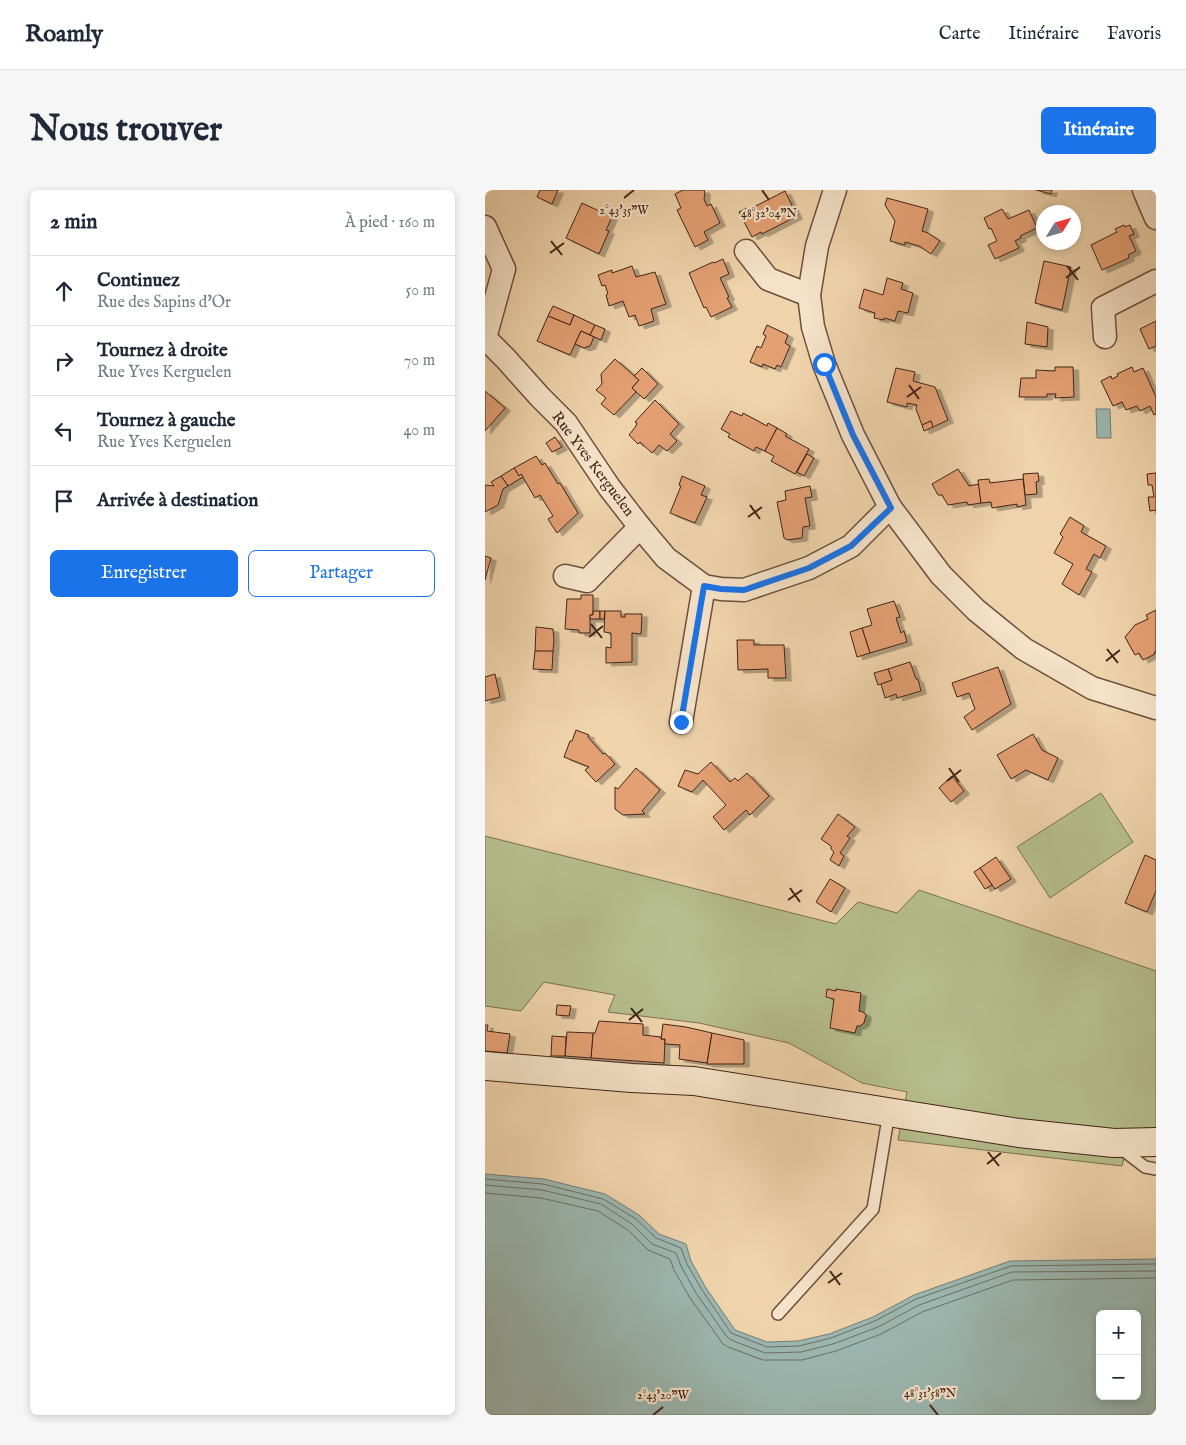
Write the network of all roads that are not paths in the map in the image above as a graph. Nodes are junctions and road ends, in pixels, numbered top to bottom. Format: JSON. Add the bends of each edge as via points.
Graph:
{"nodes":[{"id":1,"x":835,"y":190,"type":"edge"},
{"id":2,"x":1144,"y":190,"type":"edge"},
{"id":3,"x":1156,"y":218,"type":"edge"},
{"id":4,"x":485,"y":227,"type":"edge"},
{"id":5,"x":746,"y":251,"type":"dead end"},
{"id":6,"x":1156,"y":281,"type":"edge"},
{"id":7,"x":809,"y":295,"type":"junction"},
{"id":8,"x":1105,"y":337,"type":"dead end"},
{"id":9,"x":891,"y":508,"type":"junction"},
{"id":10,"x":640,"y":527,"type":"junction"},
{"id":11,"x":565,"y":576,"type":"dead end"},
{"id":12,"x":704,"y":586,"type":"junction"},
{"id":13,"x":1156,"y":708,"type":"edge"},
{"id":14,"x":681,"y":722,"type":"dead end"},
{"id":15,"x":485,"y":1066,"type":"edge"},
{"id":16,"x":889,"y":1112,"type":"junction"},
{"id":17,"x":1156,"y":1142,"type":"edge"},
{"id":18,"x":1114,"y":1143,"type":"junction"},
{"id":19,"x":1156,"y":1168,"type":"edge"},
{"id":20,"x":779,"y":1314,"type":"dead end"}],
"edges":[{"from":1,"to":7,"type":"street","via":[[817,246]]},
{"from":2,"to":3,"type":"street"},
{"from":4,"to":10,"type":"street","name":"Rue Yves Kerguelen","via":[[504,268],[485,338],[565,423]]},
{"from":5,"to":7,"type":"street","via":[[768,279]]},
{"from":6,"to":8,"type":"street","via":[[1103,308]]},
{"from":7,"to":9,"type":"street","via":[[813,327],[824,364],[853,435]]},
{"from":9,"to":12,"type":"street","name":"Rue Yves Kerguelen","via":[[851,546],[809,568],[744,590]]},
{"from":9,"to":13,"type":"street","via":[[941,575],[976,610],[1024,649],[1092,688]]},
{"from":10,"to":11,"type":"street","via":[[587,580]]},
{"from":10,"to":12,"type":"street","name":"Rue Yves Kerguelen","via":[[666,558]]},
{"from":12,"to":14,"type":"street"},
{"from":15,"to":16,"type":"street","via":[[694,1081]]},
{"from":16,"to":18,"type":"street","via":[[1019,1133]]},
{"from":16,"to":20,"type":"lane","via":[[873,1209]]},
{"from":17,"to":18,"type":"street"},
{"from":18,"to":19,"type":"lane","via":[[1145,1167]]}]}
